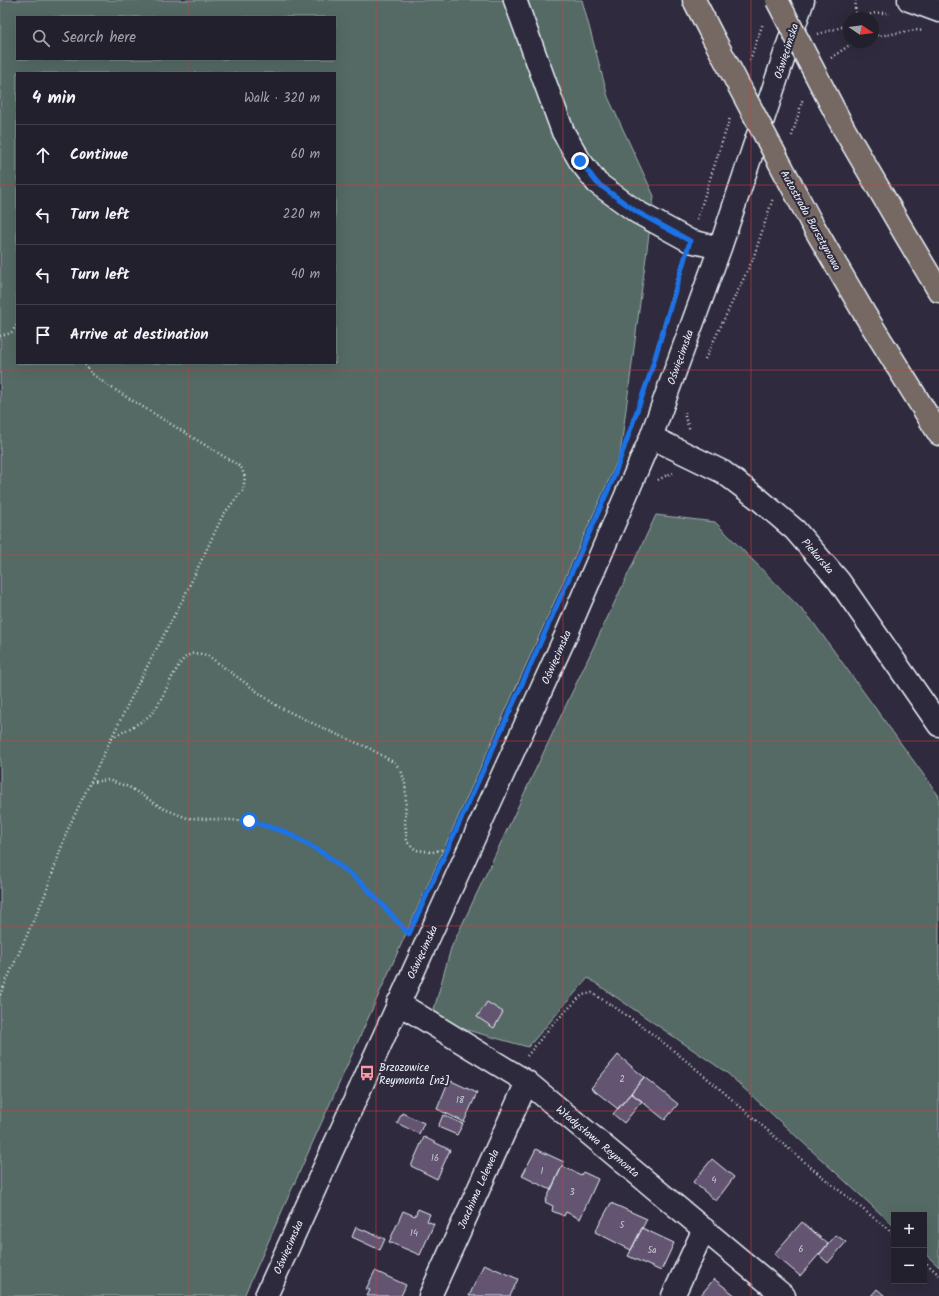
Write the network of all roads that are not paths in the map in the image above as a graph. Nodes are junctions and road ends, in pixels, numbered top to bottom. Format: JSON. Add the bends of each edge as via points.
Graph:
{"nodes":[{"id":1,"x":515,"y":0,"type":"edge"},
{"id":2,"x":694,"y":0,"type":"edge"},
{"id":3,"x":777,"y":0,"type":"edge"},
{"id":4,"x":803,"y":0,"type":"edge"},
{"id":5,"x":909,"y":0,"type":"edge"},
{"id":6,"x":939,"y":11,"type":"edge"},
{"id":7,"x":720,"y":248,"type":"junction"},
{"id":8,"x":939,"y":291,"type":"edge"},
{"id":9,"x":939,"y":434,"type":"edge"},
{"id":10,"x":651,"y":437,"type":"junction"},
{"id":11,"x":939,"y":725,"type":"edge"},
{"id":12,"x":398,"y":1003,"type":"junction"},
{"id":13,"x":520,"y":1077,"type":"junction"},
{"id":14,"x":704,"y":1229,"type":"junction"},
{"id":15,"x":266,"y":1296,"type":"edge"},
{"id":16,"x":430,"y":1296,"type":"edge"},
{"id":17,"x":673,"y":1296,"type":"edge"},
{"id":18,"x":784,"y":1296,"type":"edge"}],
"edges":[{"from":1,"to":7,"type":"street","via":[[563,132],[597,183],[637,212],[690,241]]},
{"from":2,"to":9,"type":"highway","name":"Autostrada Bursztynowa","bridge":true,"via":[[810,222]]},
{"from":3,"to":8,"type":"highway","bridge":true,"via":[[844,129]]},
{"from":4,"to":7,"type":"street","name":"Oświęcimska"},
{"from":5,"to":6,"type":"street"},
{"from":7,"to":10,"type":"street","name":"Oświęcimska"},
{"from":10,"to":11,"type":"street","name":"Piekarska","via":[[723,472],[795,530],[839,581]]},
{"from":10,"to":12,"type":"street","name":"Oświęcimska","via":[[567,633]]},
{"from":12,"to":13,"type":"street","name":"Władysława Reymonta"},
{"from":12,"to":15,"type":"street","name":"Oświęcimska"},
{"from":13,"to":14,"type":"street","name":"Władysława Reymonta"},
{"from":13,"to":16,"type":"street","name":"Joachima Lelewela"},
{"from":14,"to":17,"type":"street"},
{"from":14,"to":18,"type":"street","name":"Władysława Reymonta"}]}
